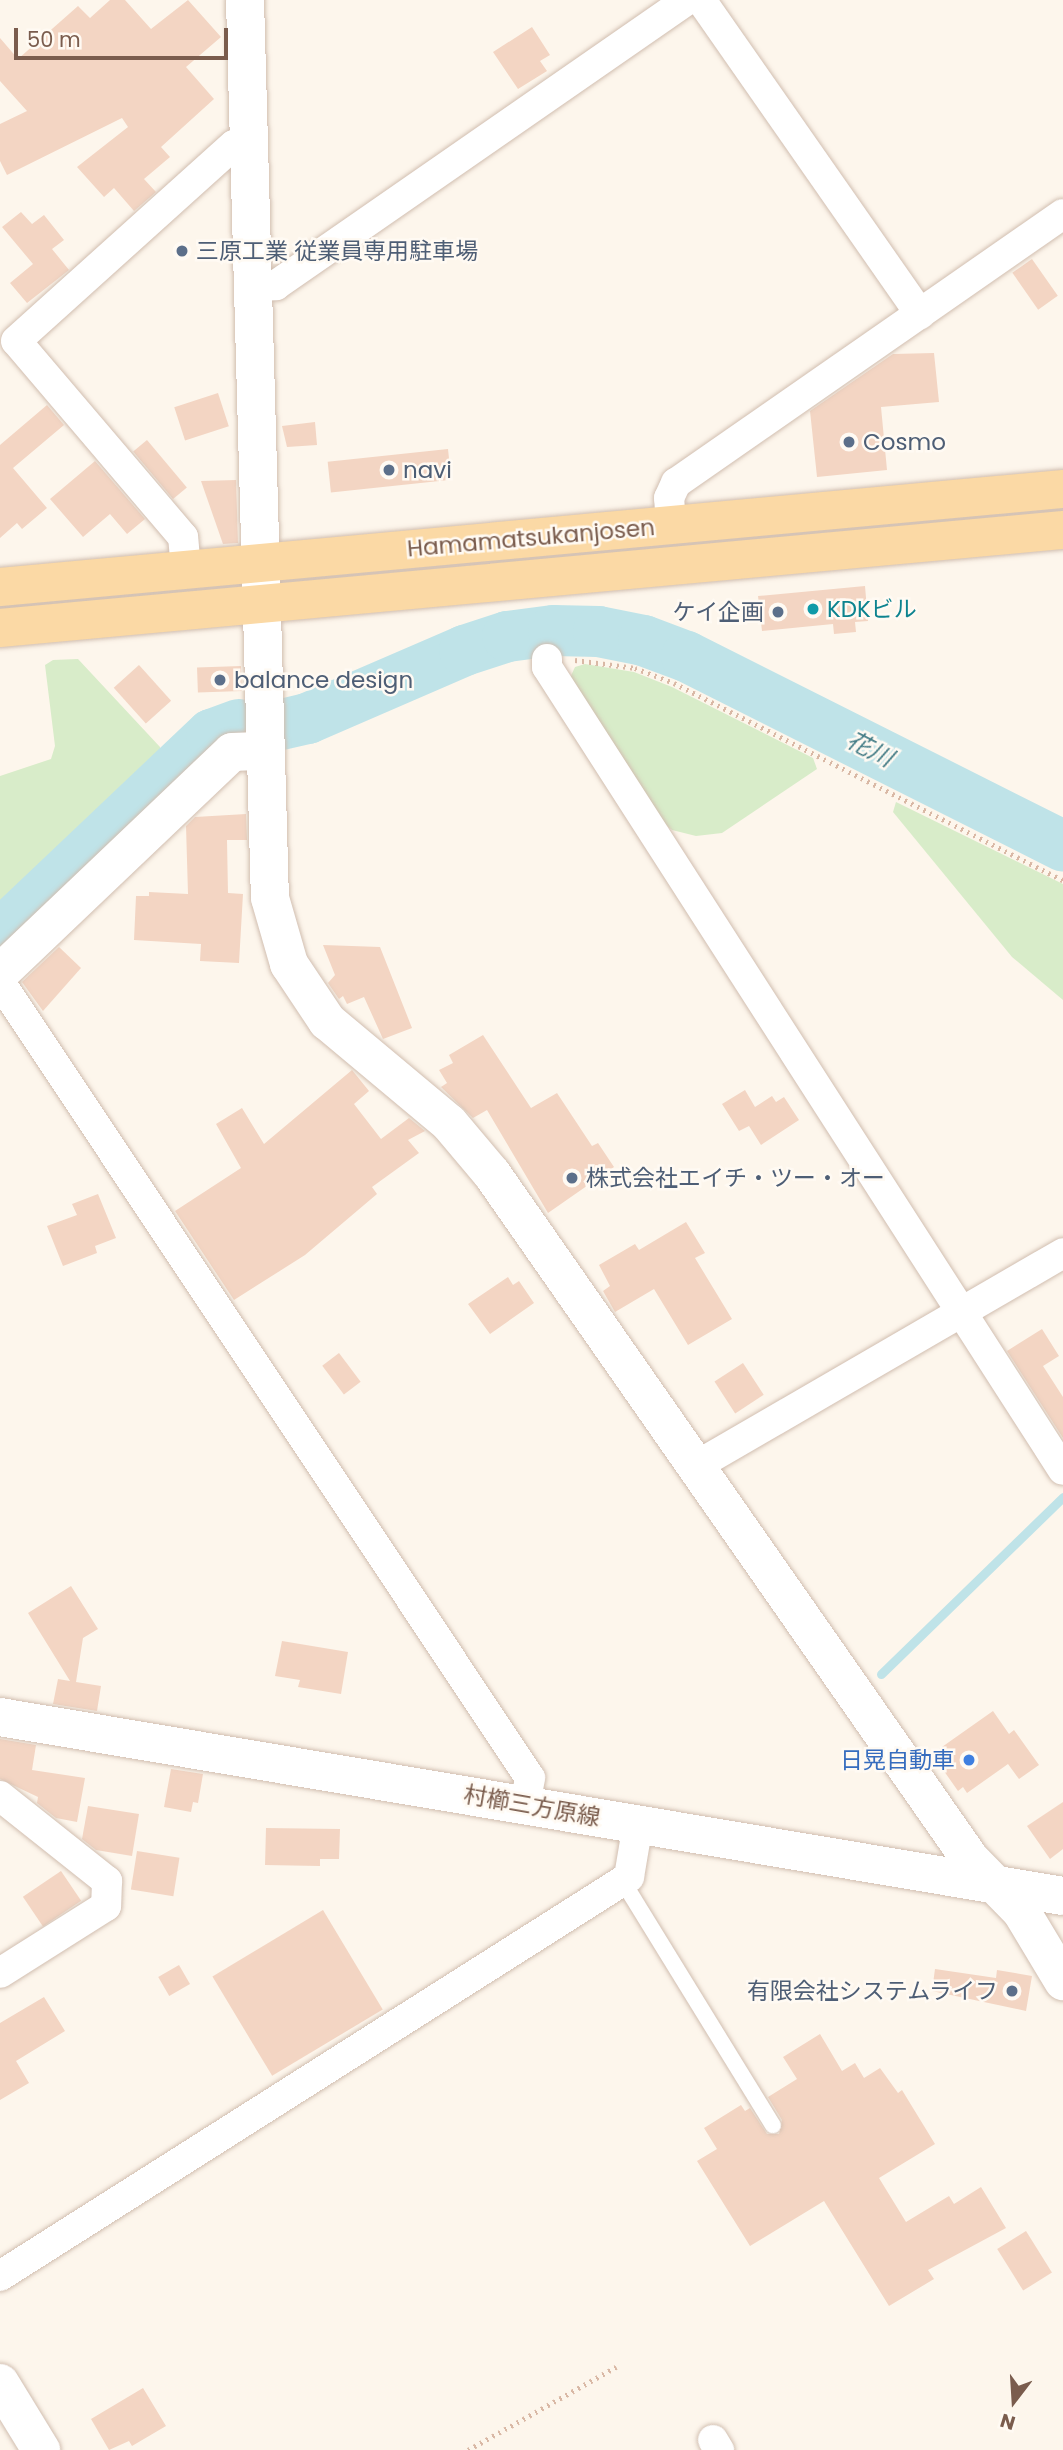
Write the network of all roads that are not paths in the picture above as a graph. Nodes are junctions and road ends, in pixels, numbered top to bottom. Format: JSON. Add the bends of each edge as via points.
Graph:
{"nodes":[{"id":1,"x":245,"y":0,"type":"edge"},
{"id":2,"x":687,"y":0,"type":"edge"},
{"id":3,"x":701,"y":0,"type":"edge"},
{"id":4,"x":249,"y":144,"type":"junction"},
{"id":5,"x":1063,"y":214,"type":"edge"},
{"id":6,"x":253,"y":286,"type":"junction"},
{"id":7,"x":920,"y":314,"type":"junction"},
{"id":8,"x":1063,"y":489,"type":"edge"},
{"id":9,"x":671,"y":525,"type":"junction"},
{"id":10,"x":1063,"y":530,"type":"edge"},
{"id":11,"x":260,"y":564,"type":"junction"},
{"id":12,"x":186,"y":570,"type":"junction"},
{"id":13,"x":0,"y":587,"type":"edge"},
{"id":14,"x":261,"y":604,"type":"junction"},
{"id":15,"x":0,"y":628,"type":"edge"},
{"id":16,"x":547,"y":659,"type":"road end"},
{"id":17,"x":265,"y":751,"type":"junction"},
{"id":18,"x":0,"y":973,"type":"edge"},
{"id":19,"x":0,"y":982,"type":"edge"},
{"id":20,"x":1063,"y":1253,"type":"edge"},
{"id":21,"x":962,"y":1312,"type":"junction"},
{"id":22,"x":696,"y":1466,"type":"junction"},
{"id":23,"x":1063,"y":1470,"type":"edge"},
{"id":24,"x":0,"y":1717,"type":"edge"},
{"id":25,"x":0,"y":1796,"type":"edge"},
{"id":26,"x":525,"y":1805,"type":"junction"},
{"id":27,"x":638,"y":1824,"type":"junction"},
{"id":28,"x":622,"y":1880,"type":"junction"},
{"id":29,"x":995,"y":1885,"type":"junction"},
{"id":30,"x":1063,"y":1896,"type":"edge"},
{"id":31,"x":0,"y":1973,"type":"edge"},
{"id":32,"x":1063,"y":1981,"type":"edge"},
{"id":33,"x":773,"y":2125,"type":"dead end"},
{"id":34,"x":0,"y":2276,"type":"edge"},
{"id":35,"x":0,"y":2383,"type":"edge"},
{"id":36,"x":41,"y":2450,"type":"edge"}],
"edges":[{"from":1,"to":4,"type":"street"},
{"from":2,"to":6,"type":"street","via":[[276,285]]},
{"from":3,"to":7,"type":"street"},
{"from":4,"to":6,"type":"street"},
{"from":4,"to":12,"type":"street","via":[[234,145],[16,341],[183,537]]},
{"from":5,"to":7,"type":"street"},
{"from":6,"to":11,"type":"street"},
{"from":7,"to":9,"type":"street","via":[[676,483],[669,498]]},
{"from":8,"to":9,"type":"main road","name":"Hamamatsukanjosen"},
{"from":9,"to":11,"type":"main road","name":"Hamamatsukanjosen"},
{"from":10,"to":14,"type":"main road","name":"Hamamatsukanjosen"},
{"from":11,"to":12,"type":"main road","name":"Hamamatsukanjosen"},
{"from":11,"to":14,"type":"street"},
{"from":12,"to":13,"type":"main road","name":"Hamamatsukanjosen"},
{"from":14,"to":15,"type":"main road","name":"Hamamatsukanjosen"},
{"from":14,"to":17,"type":"street"},
{"from":16,"to":21,"type":"street","via":[[547,667]]},
{"from":17,"to":18,"type":"street","via":[[232,752]]},
{"from":17,"to":22,"type":"street","via":[[270,898],[276,932],[305,994],[352,1045],[424,1102],[471,1147]]},
{"from":19,"to":26,"type":"street","via":[[530,1778]]},
{"from":20,"to":21,"type":"street"},
{"from":21,"to":22,"type":"street"},
{"from":21,"to":23,"type":"street"},
{"from":22,"to":29,"type":"street","via":[[970,1859]]},
{"from":24,"to":26,"type":"street","name":"村櫛三方原線"},
{"from":25,"to":31,"type":"street","via":[[107,1881],[106,1906]]},
{"from":26,"to":27,"type":"street","name":"村櫛三方原線"},
{"from":27,"to":28,"type":"street","via":[[629,1877]]},
{"from":27,"to":29,"type":"street","name":"村櫛三方原線"},
{"from":28,"to":33,"type":"lane"},
{"from":28,"to":34,"type":"street"},
{"from":29,"to":30,"type":"street","name":"村櫛三方原線"},
{"from":29,"to":32,"type":"street","via":[[1021,1911]]},
{"from":35,"to":36,"type":"street"}]}
